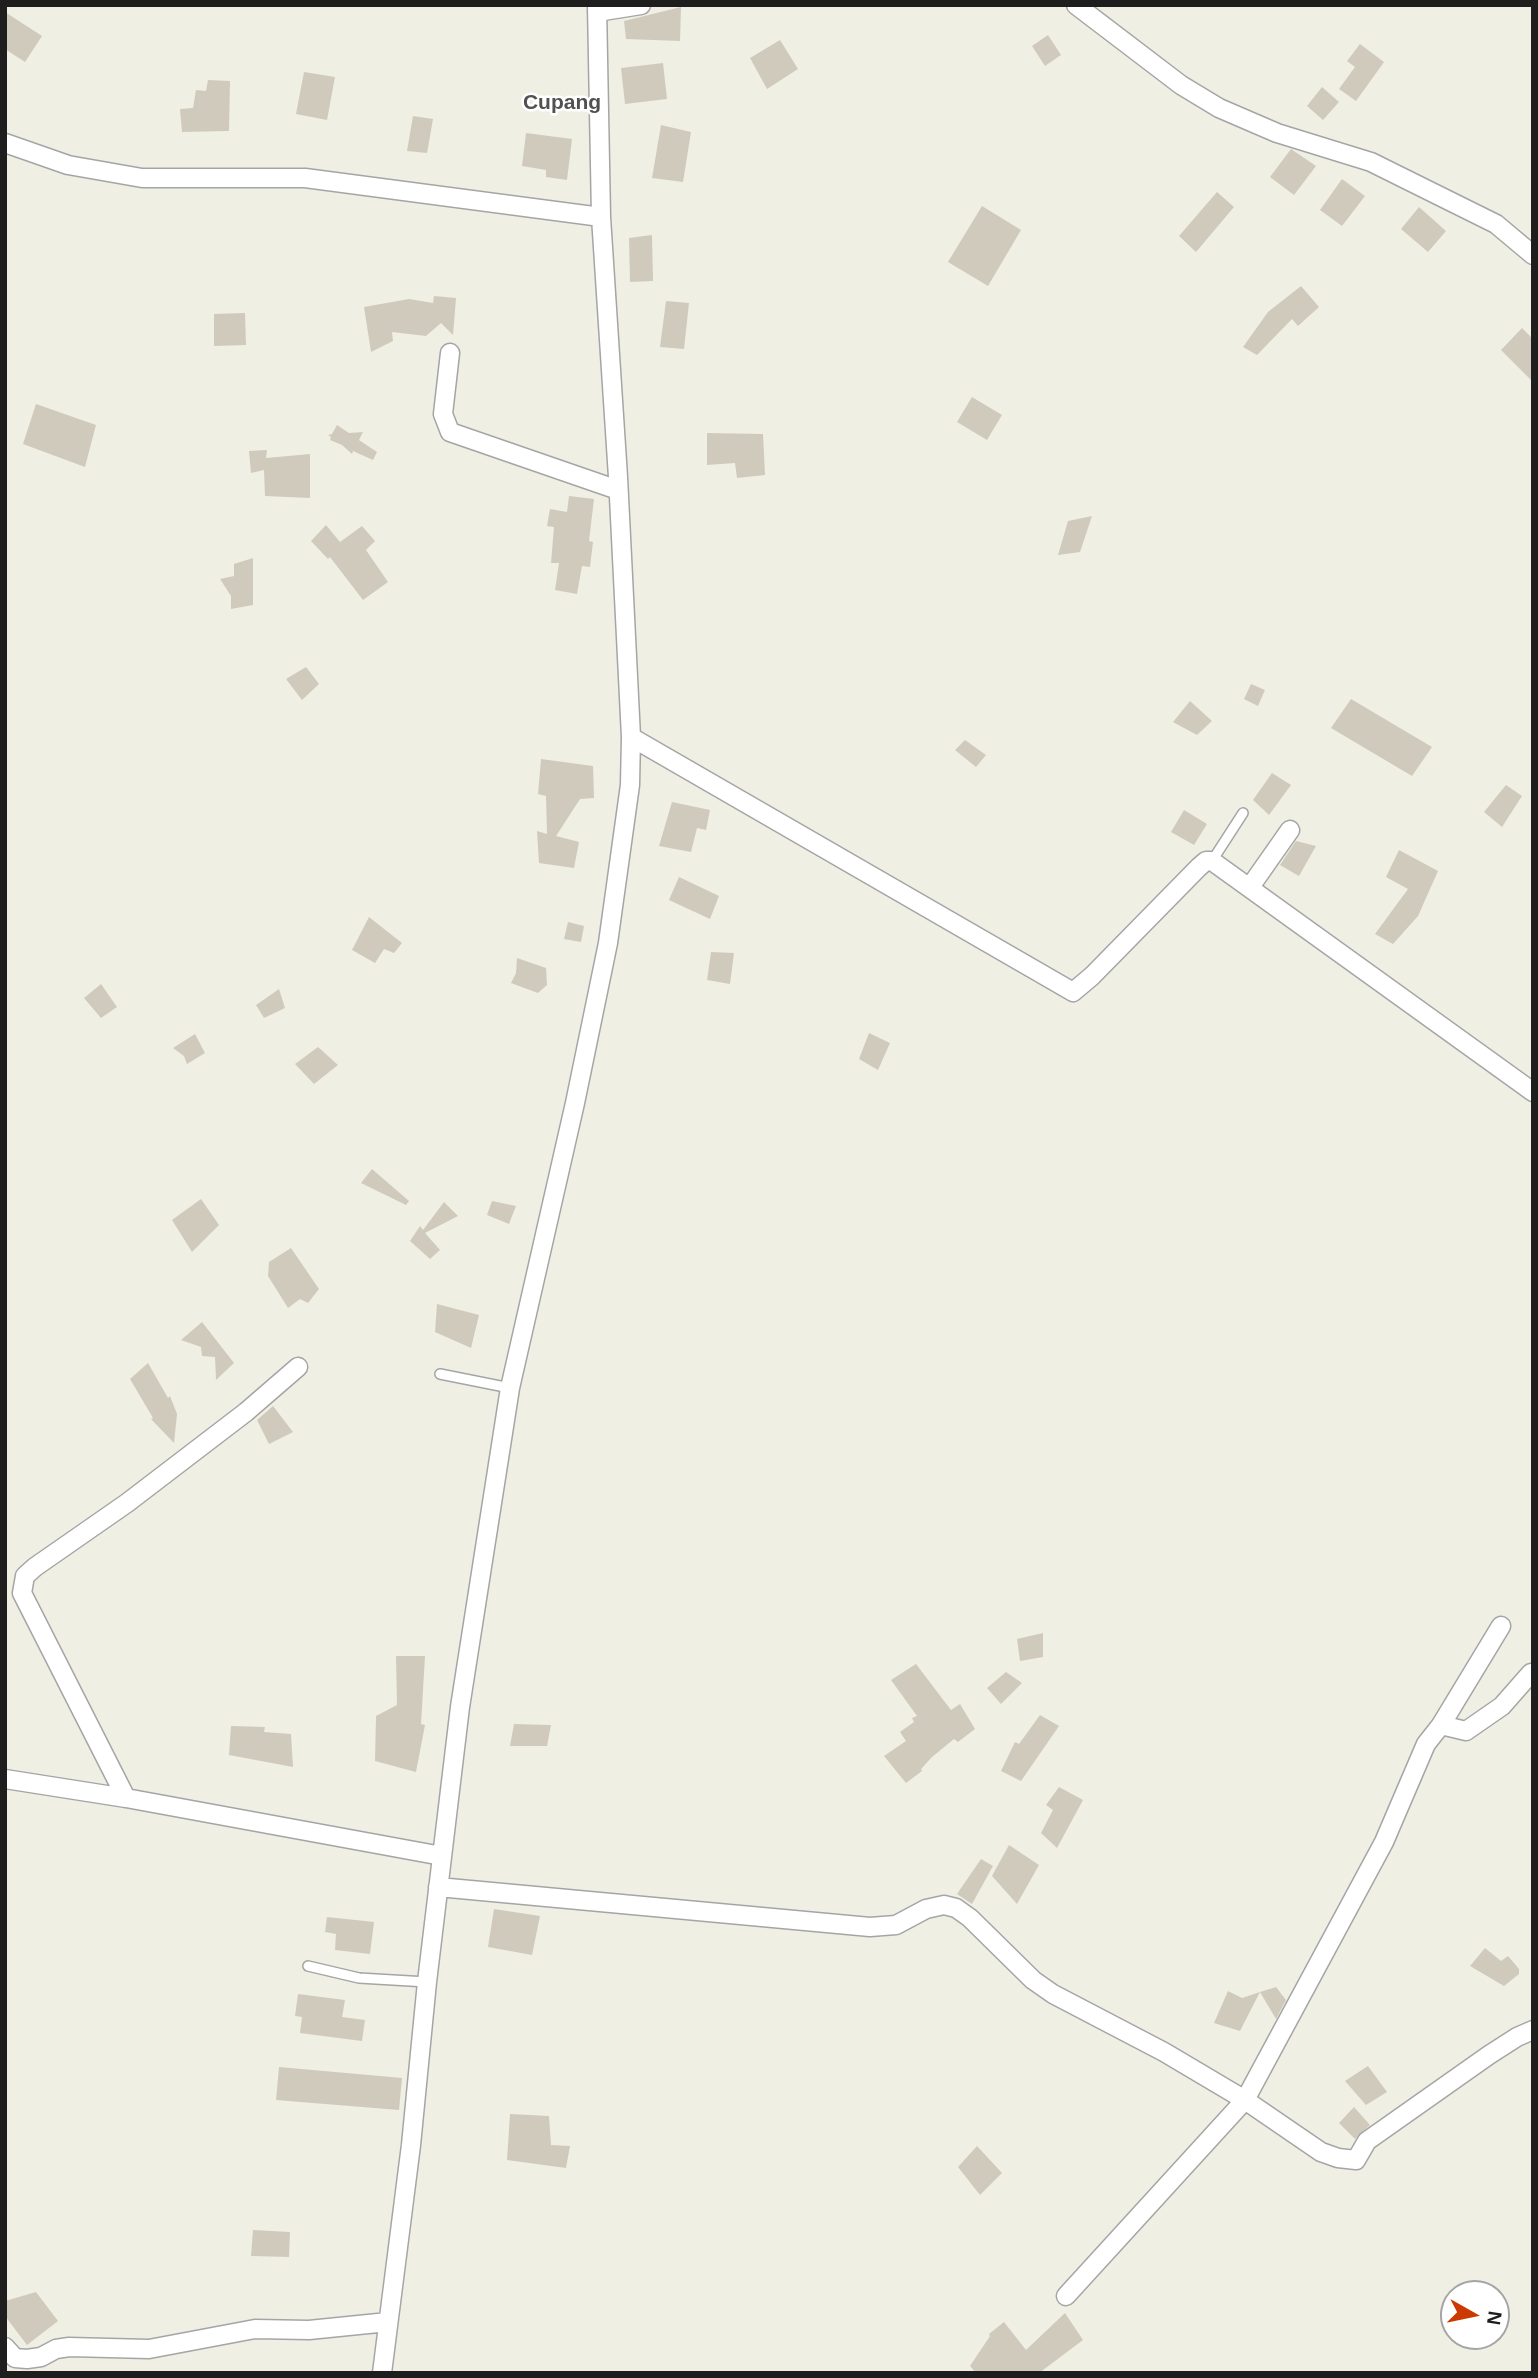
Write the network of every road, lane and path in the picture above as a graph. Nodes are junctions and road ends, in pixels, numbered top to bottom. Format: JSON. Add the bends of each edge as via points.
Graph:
{"nodes":[{"id":1,"x":641,"y":5,"type":"edge"},
{"id":2,"x":1076,"y":5,"type":"edge"},
{"id":3,"x":597,"y":9,"type":"edge"},
{"id":4,"x":5,"y":143,"type":"edge"},
{"id":5,"x":601,"y":217,"type":"junction"},
{"id":6,"x":1533,"y":255,"type":"edge"},
{"id":7,"x":450,"y":353,"type":"dead end"},
{"id":8,"x":618,"y":490,"type":"junction"},
{"id":9,"x":631,"y":737,"type":"junction"},
{"id":10,"x":1243,"y":813,"type":"dead end"},
{"id":11,"x":1290,"y":830,"type":"dead end"},
{"id":12,"x":1212,"y":861,"type":"junction"},
{"id":13,"x":1250,"y":887,"type":"junction"},
{"id":14,"x":1533,"y":1092,"type":"edge"},
{"id":15,"x":298,"y":1367,"type":"dead end"},
{"id":16,"x":440,"y":1374,"type":"dead end"},
{"id":17,"x":510,"y":1388,"type":"junction"},
{"id":18,"x":1501,"y":1626,"type":"dead end"},
{"id":19,"x":1531,"y":1673,"type":"edge"},
{"id":20,"x":1441,"y":1725,"type":"junction"},
{"id":21,"x":5,"y":1779,"type":"edge"},
{"id":22,"x":126,"y":1798,"type":"junction"},
{"id":23,"x":442,"y":1856,"type":"junction"},
{"id":24,"x":438,"y":1887,"type":"junction"},
{"id":25,"x":308,"y":1966,"type":"dead end"},
{"id":26,"x":427,"y":1982,"type":"junction"},
{"id":27,"x":1533,"y":2030,"type":"edge"},
{"id":28,"x":1245,"y":2100,"type":"junction"},
{"id":29,"x":1066,"y":2297,"type":"dead end"},
{"id":30,"x":388,"y":2322,"type":"junction"},
{"id":31,"x":5,"y":2347,"type":"edge"},
{"id":32,"x":382,"y":2373,"type":"edge"}],
"edges":[{"from":1,"to":3,"type":"street"},
{"from":2,"to":6,"type":"street","via":[[1181,85],[1219,108],[1277,133],[1371,162],[1496,225]]},
{"from":3,"to":5,"type":"street"},
{"from":4,"to":5,"type":"street","via":[[68,164],[142,177],[305,178]]},
{"from":5,"to":8,"type":"street"},
{"from":7,"to":8,"type":"street","via":[[443,414],[450,432]]},
{"from":8,"to":9,"type":"street"},
{"from":9,"to":12,"type":"street","via":[[1073,992],[1199,867]]},
{"from":9,"to":17,"type":"street","via":[[630,785],[608,943]]},
{"from":10,"to":12,"type":"lane"},
{"from":11,"to":13,"type":"street"},
{"from":12,"to":13,"type":"street"},
{"from":13,"to":14,"type":"street"},
{"from":15,"to":22,"type":"street","via":[[246,1412],[25,1576],[22,1593]]},
{"from":16,"to":17,"type":"lane"},
{"from":17,"to":23,"type":"street","via":[[460,1707]]},
{"from":18,"to":20,"type":"street"},
{"from":19,"to":20,"type":"street","via":[[1502,1706],[1466,1731]]},
{"from":20,"to":28,"type":"street","via":[[1426,1744],[1384,1842]]},
{"from":21,"to":22,"type":"street"},
{"from":22,"to":23,"type":"street"},
{"from":23,"to":24,"type":"street"},
{"from":24,"to":26,"type":"street"},
{"from":24,"to":28,"type":"street","via":[[870,1927],[896,1925],[944,1905],[956,1908],[1053,1994]]},
{"from":25,"to":26,"type":"lane","via":[[359,1979]]},
{"from":26,"to":30,"type":"street"},
{"from":27,"to":28,"type":"street","via":[[1489,2055],[1367,2141],[1356,2160],[1321,2152]]},
{"from":28,"to":29,"type":"street"},
{"from":30,"to":31,"type":"street","via":[[309,2330],[255,2329],[149,2349],[69,2347],[27,2359],[15,2358]]},
{"from":30,"to":32,"type":"street"}]}
